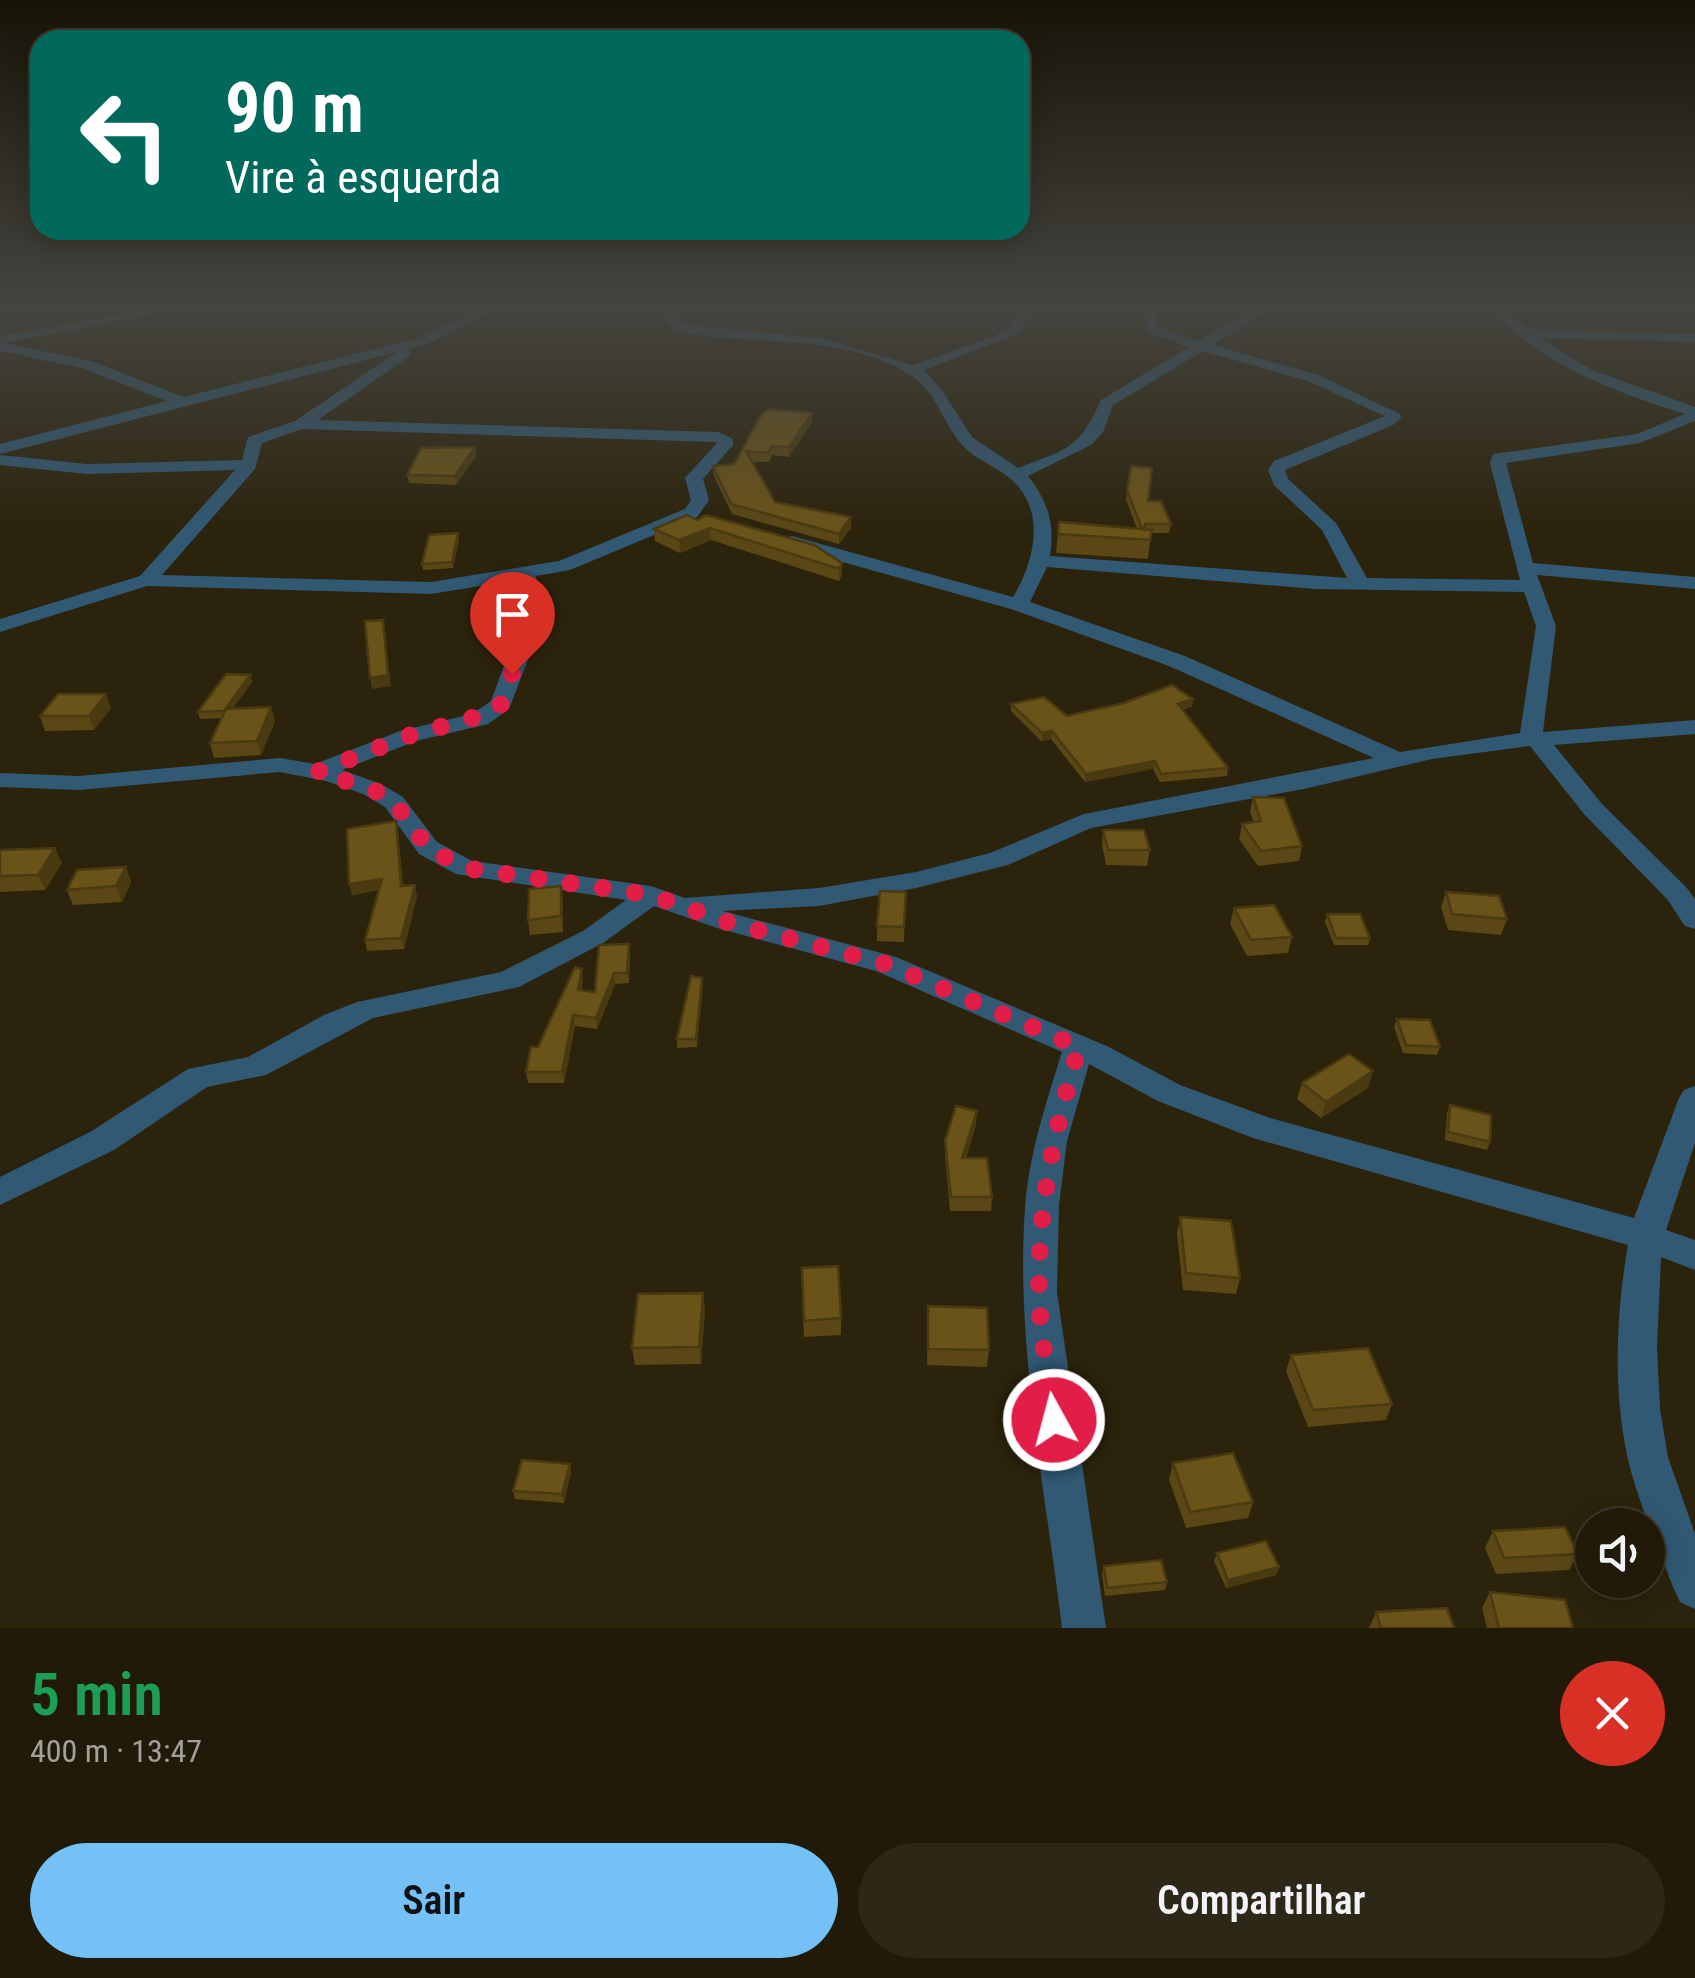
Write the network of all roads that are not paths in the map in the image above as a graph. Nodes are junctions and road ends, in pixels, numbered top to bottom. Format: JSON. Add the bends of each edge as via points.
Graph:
{"nodes":[{"id":1,"x":132,"y":382,"type":"edge"},
{"id":2,"x":264,"y":382,"type":"edge"},
{"id":3,"x":362,"y":382,"type":"edge"},
{"id":4,"x":930,"y":382,"type":"edge"},
{"id":5,"x":1141,"y":382,"type":"edge"},
{"id":6,"x":1321,"y":382,"type":"edge"},
{"id":7,"x":1600,"y":382,"type":"edge"},
{"id":8,"x":185,"y":403,"type":"junction"},
{"id":9,"x":1695,"y":413,"type":"edge"},
{"id":10,"x":301,"y":424,"type":"junction"},
{"id":11,"x":0,"y":450,"type":"edge"},
{"id":12,"x":0,"y":460,"type":"edge"},
{"id":13,"x":248,"y":465,"type":"junction"},
{"id":14,"x":1016,"y":475,"type":"junction"},
{"id":15,"x":768,"y":535,"type":"edge"},
{"id":16,"x":1042,"y":560,"type":"junction"},
{"id":17,"x":526,"y":574,"type":"junction"},
{"id":18,"x":1529,"y":577,"type":"junction"},
{"id":19,"x":147,"y":580,"type":"junction"},
{"id":20,"x":1695,"y":584,"type":"edge"},
{"id":21,"x":1361,"y":585,"type":"junction"},
{"id":22,"x":1018,"y":605,"type":"junction"},
{"id":23,"x":0,"y":626,"type":"edge"},
{"id":24,"x":1695,"y":727,"type":"edge"},
{"id":25,"x":1536,"y":740,"type":"junction"},
{"id":26,"x":1397,"y":760,"type":"junction"},
{"id":27,"x":317,"y":772,"type":"junction"},
{"id":28,"x":0,"y":780,"type":"edge"},
{"id":29,"x":665,"y":900,"type":"junction"},
{"id":30,"x":1695,"y":920,"type":"edge"},
{"id":31,"x":1079,"y":1047,"type":"junction"},
{"id":32,"x":1695,"y":1098,"type":"edge"},
{"id":33,"x":0,"y":1192,"type":"edge"},
{"id":34,"x":1646,"y":1239,"type":"junction"},
{"id":35,"x":1695,"y":1255,"type":"edge"},
{"id":36,"x":1695,"y":1587,"type":"edge"},
{"id":37,"x":1084,"y":1628,"type":"edge"}],
"edges":[{"from":1,"to":8,"type":"street"},
{"from":2,"to":8,"type":"street"},
{"from":3,"to":10,"type":"street"},
{"from":4,"to":14,"type":"street","via":[[966,440]]},
{"from":5,"to":14,"type":"street","via":[[1106,403],[1105,418],[1083,445]]},
{"from":6,"to":21,"type":"street","via":[[1393,418],[1276,470],[1330,526]]},
{"from":7,"to":9,"type":"street"},
{"from":8,"to":11,"type":"street"},
{"from":9,"to":18,"type":"street","via":[[1640,438],[1499,458]]},
{"from":10,"to":13,"type":"street","via":[[254,440]]},
{"from":10,"to":17,"type":"street","via":[[725,438],[694,478],[701,516]]},
{"from":12,"to":13,"type":"street","via":[[87,469]]},
{"from":13,"to":19,"type":"street"},
{"from":14,"to":16,"type":"street","via":[[1041,506]]},
{"from":15,"to":22,"type":"street"},
{"from":16,"to":21,"type":"street"},
{"from":16,"to":22,"type":"street"},
{"from":17,"to":19,"type":"street","via":[[431,588]]},
{"from":17,"to":27,"type":"street","via":[[523,644],[501,704],[480,718],[408,736]]},
{"from":18,"to":20,"type":"street"},
{"from":18,"to":21,"type":"street"},
{"from":18,"to":25,"type":"street","via":[[1546,626],[1531,718]]},
{"from":19,"to":23,"type":"street"},
{"from":22,"to":26,"type":"street","via":[[1177,662]]},
{"from":24,"to":25,"type":"street"},
{"from":25,"to":26,"type":"street"},
{"from":25,"to":30,"type":"street"},
{"from":26,"to":29,"type":"street","via":[[1084,822],[999,859],[916,880],[819,897]]},
{"from":27,"to":28,"type":"street","via":[[280,765],[79,783]]},
{"from":27,"to":29,"type":"street","via":[[394,802],[428,848],[465,868]]},
{"from":29,"to":31,"type":"street","via":[[886,964]]},
{"from":29,"to":33,"type":"street","via":[[509,980],[367,1009],[255,1066],[208,1073],[102,1141]]},
{"from":31,"to":34,"type":"street","via":[[1168,1093],[1264,1129]]},
{"from":31,"to":37,"type":"street","via":[[1051,1140],[1039,1292]]},
{"from":32,"to":34,"type":"street"},
{"from":34,"to":35,"type":"street"},
{"from":34,"to":36,"type":"street","via":[[1639,1342],[1647,1456]]}]}
